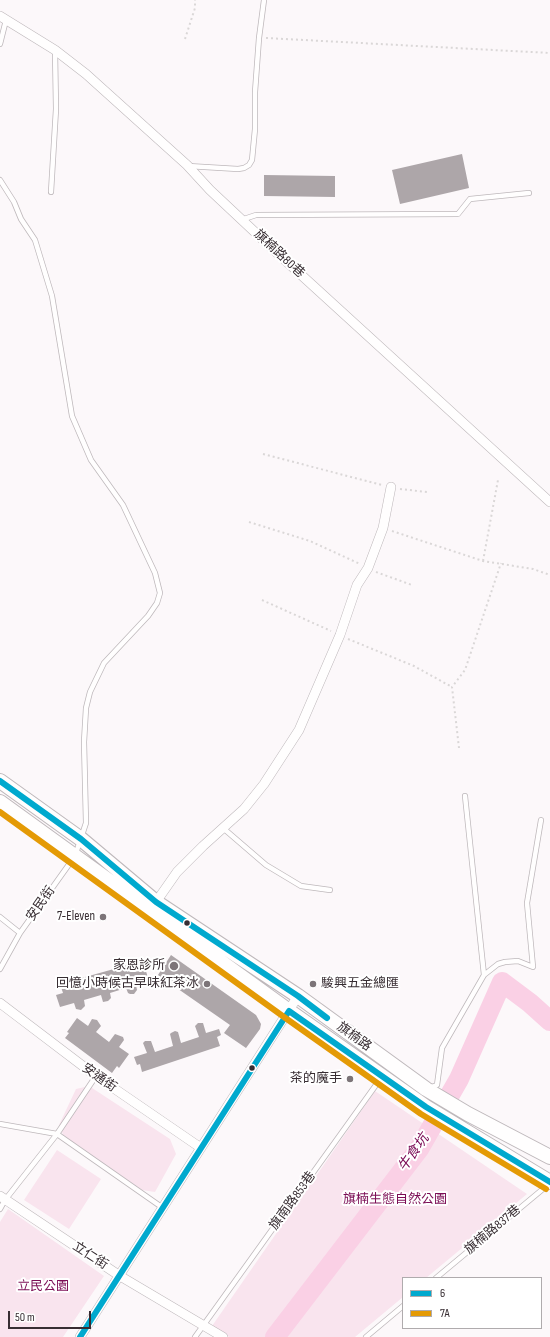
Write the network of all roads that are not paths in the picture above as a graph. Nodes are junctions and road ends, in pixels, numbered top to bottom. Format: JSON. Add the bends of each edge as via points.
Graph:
{"nodes":[{"id":1,"x":264,"y":0,"type":"edge"},
{"id":2,"x":3,"y":18,"type":"edge"},
{"id":3,"x":0,"y":44,"type":"edge"},
{"id":4,"x":55,"y":50,"type":"junction"},
{"id":5,"x":187,"y":165,"type":"junction"},
{"id":6,"x":0,"y":180,"type":"edge"},
{"id":7,"x":51,"y":192,"type":"dead end"},
{"id":8,"x":529,"y":192,"type":"dead end"},
{"id":9,"x":241,"y":220,"type":"junction"},
{"id":10,"x":391,"y":487,"type":"road end"},
{"id":11,"x":550,"y":502,"type":"edge"},
{"id":12,"x":0,"y":781,"type":"edge"},
{"id":13,"x":465,"y":796,"type":"dead end"},
{"id":14,"x":0,"y":802,"type":"edge"},
{"id":15,"x":541,"y":820,"type":"dead end"},
{"id":16,"x":222,"y":828,"type":"junction"},
{"id":17,"x":81,"y":839,"type":"junction"},
{"id":18,"x":75,"y":856,"type":"junction"},
{"id":19,"x":330,"y":890,"type":"dead end"},
{"id":20,"x":156,"y":902,"type":"junction"},
{"id":21,"x":0,"y":918,"type":"edge"},
{"id":22,"x":20,"y":933,"type":"junction"},
{"id":23,"x":0,"y":969,"type":"edge"},
{"id":24,"x":484,"y":975,"type":"junction"},
{"id":25,"x":298,"y":996,"type":"junction"},
{"id":26,"x":0,"y":1003,"type":"edge"},
{"id":27,"x":289,"y":1010,"type":"junction"},
{"id":28,"x":383,"y":1075,"type":"junction"},
{"id":29,"x":96,"y":1076,"type":"junction"},
{"id":30,"x":432,"y":1093,"type":"junction"},
{"id":31,"x":0,"y":1124,"type":"edge"},
{"id":32,"x":57,"y":1134,"type":"junction"},
{"id":33,"x":201,"y":1148,"type":"junction"},
{"id":34,"x":550,"y":1157,"type":"edge"},
{"id":35,"x":550,"y":1182,"type":"edge"},
{"id":36,"x":2,"y":1198,"type":"edge"},
{"id":37,"x":163,"y":1208,"type":"junction"},
{"id":38,"x":0,"y":1209,"type":"edge"},
{"id":39,"x":120,"y":1276,"type":"junction"},
{"id":40,"x":437,"y":1277,"type":"edge"},
{"id":41,"x":402,"y":1307,"type":"edge"},
{"id":42,"x":203,"y":1326,"type":"junction"},
{"id":43,"x":80,"y":1337,"type":"edge"},
{"id":44,"x":195,"y":1337,"type":"edge"},
{"id":45,"x":223,"y":1337,"type":"edge"},
{"id":46,"x":366,"y":1337,"type":"edge"}],
"edges":[{"from":1,"to":5,"type":"lane","via":[[259,38],[252,160],[249,165],[238,169]]},
{"from":2,"to":3,"type":"lane"},
{"from":2,"to":4,"type":"street","name":"旗楠路80巷"},
{"from":4,"to":5,"type":"street","name":"旗楠路80巷","via":[[86,74]]},
{"from":4,"to":7,"type":"lane","via":[[56,109]]},
{"from":5,"to":9,"type":"street","name":"旗楠路80巷"},
{"from":6,"to":17,"type":"lane","name":"安民街","via":[[35,240],[50,289],[72,416],[91,460],[123,505],[155,573],[160,593],[148,616],[104,663],[90,692],[86,708],[84,742],[86,823]]},
{"from":8,"to":9,"type":"lane","via":[[470,199],[458,214],[256,215]]},
{"from":9,"to":11,"type":"street","name":"旗楠路80巷"},
{"from":10,"to":16,"type":"street","via":[[383,528],[368,568],[357,585],[340,635],[299,730],[264,784],[244,809]]},
{"from":12,"to":17,"type":"main road","name":"旗楠路"},
{"from":13,"to":24,"type":"lane"},
{"from":14,"to":18,"type":"main road","name":"旗楠路"},
{"from":15,"to":24,"type":"lane","via":[[527,903],[533,967],[518,961],[505,962]]},
{"from":16,"to":19,"type":"lane","via":[[266,865],[301,886]]},
{"from":16,"to":20,"type":"street","via":[[177,872]]},
{"from":17,"to":18,"type":"lane","name":"安民街"},
{"from":17,"to":20,"type":"main road","name":"旗楠路"},
{"from":18,"to":22,"type":"lane","name":"安民街"},
{"from":18,"to":27,"type":"main road","name":"旗楠路"},
{"from":20,"to":25,"type":"main road","name":"旗楠路"},
{"from":21,"to":22,"type":"lane"},
{"from":22,"to":23,"type":"lane","name":"安民街"},
{"from":24,"to":30,"type":"lane","via":[[442,1048],[437,1085]]},
{"from":25,"to":27,"type":"street"},
{"from":25,"to":30,"type":"main road","name":"旗楠路"},
{"from":26,"to":29,"type":"street","name":"安通街"},
{"from":27,"to":28,"type":"main road","name":"旗楠路"},
{"from":27,"to":33,"type":"street"},
{"from":28,"to":35,"type":"main road","name":"旗楠路","via":[[426,1107]]},
{"from":28,"to":42,"type":"lane","name":"旗南路853巷"},
{"from":29,"to":32,"type":"lane"},
{"from":29,"to":33,"type":"street","name":"安通街"},
{"from":30,"to":34,"type":"main road","name":"旗楠路"},
{"from":31,"to":32,"type":"lane"},
{"from":32,"to":36,"type":"lane"},
{"from":32,"to":37,"type":"lane"},
{"from":33,"to":37,"type":"street"},
{"from":35,"to":40,"type":"lane","name":"旗楠路837巷"},
{"from":36,"to":38,"type":"lane"},
{"from":36,"to":39,"type":"street","name":"立仁街"},
{"from":37,"to":39,"type":"street"},
{"from":39,"to":42,"type":"street","name":"立仁街"},
{"from":39,"to":43,"type":"street"},
{"from":41,"to":46,"type":"lane"},
{"from":42,"to":44,"type":"lane","name":"旗南路853巷"},
{"from":42,"to":45,"type":"street","name":"立仁街"}]}
